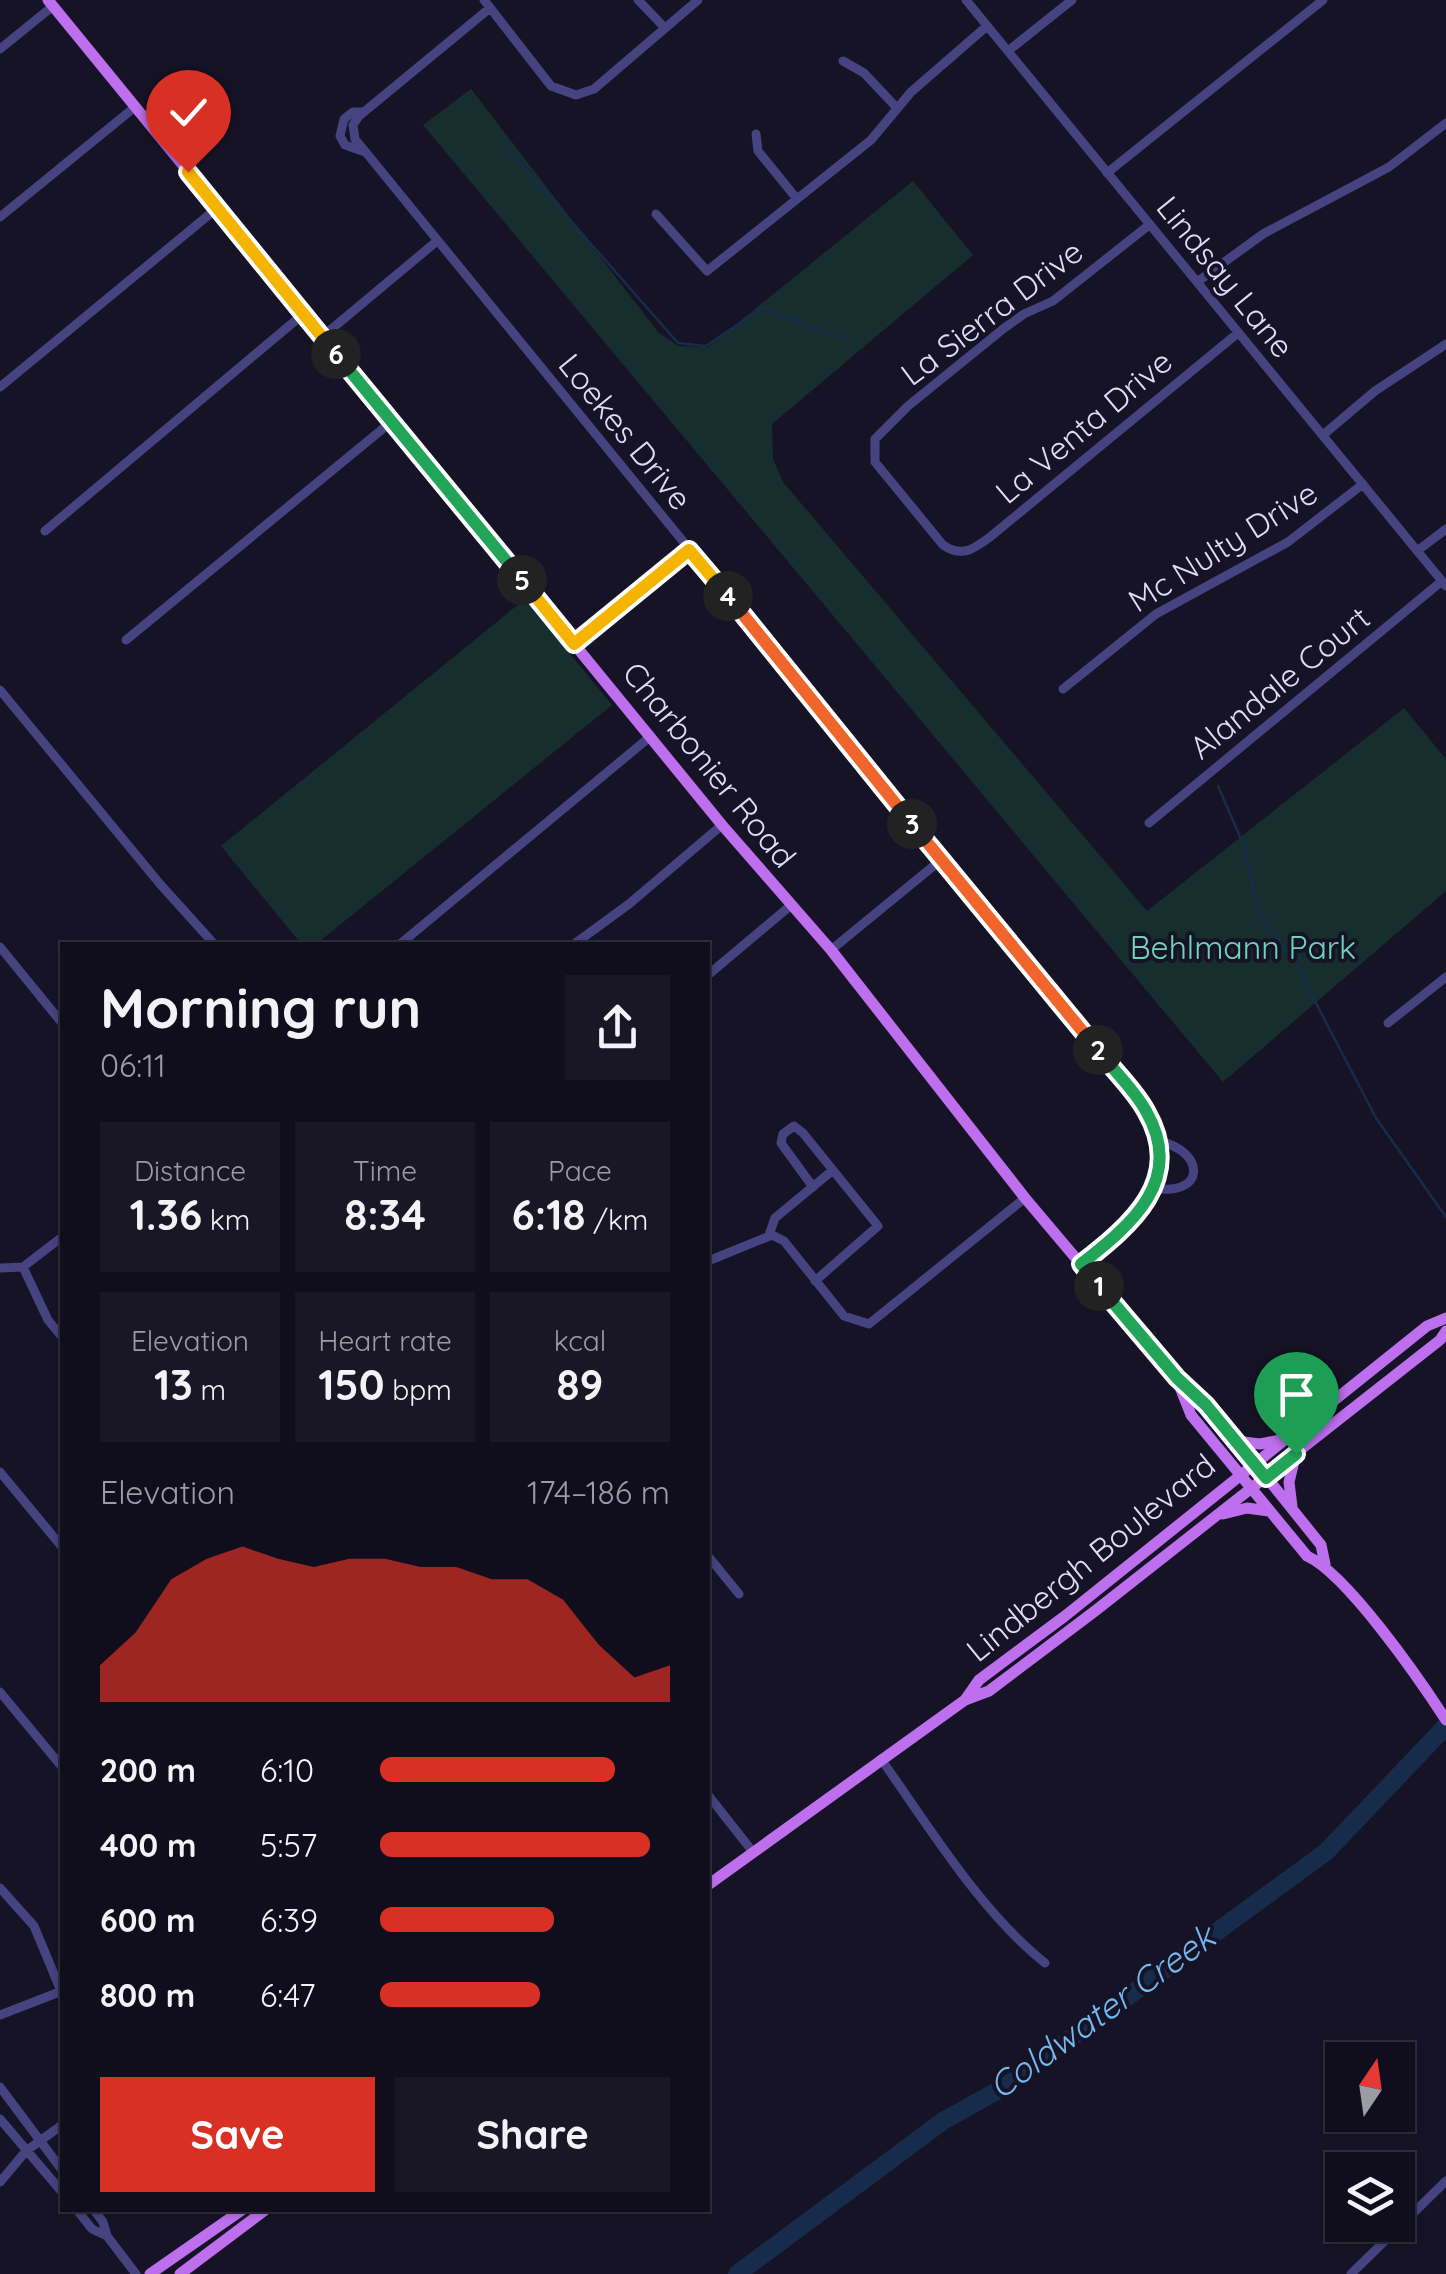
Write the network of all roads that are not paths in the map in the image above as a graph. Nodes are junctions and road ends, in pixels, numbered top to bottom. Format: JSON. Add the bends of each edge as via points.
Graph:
{"nodes":[{"id":1,"x":638,"y":0,"type":"edge"},
{"id":2,"x":698,"y":0,"type":"edge"},
{"id":3,"x":966,"y":0,"type":"edge"},
{"id":4,"x":1072,"y":0,"type":"edge"},
{"id":5,"x":1323,"y":0,"type":"edge"},
{"id":6,"x":50,"y":3,"type":"edge"},
{"id":7,"x":487,"y":4,"type":"edge"},
{"id":8,"x":987,"y":26,"type":"junction"},
{"id":9,"x":664,"y":28,"type":"junction"},
{"id":10,"x":0,"y":49,"type":"edge"},
{"id":11,"x":1008,"y":51,"type":"junction"},
{"id":12,"x":843,"y":61,"type":"dead end"},
{"id":13,"x":135,"y":107,"type":"junction"},
{"id":14,"x":897,"y":108,"type":"junction"},
{"id":15,"x":1446,"y":123,"type":"edge"},
{"id":16,"x":756,"y":134,"type":"dead end"},
{"id":17,"x":1107,"y":173,"type":"junction"},
{"id":18,"x":797,"y":198,"type":"junction"},
{"id":19,"x":216,"y":209,"type":"junction"},
{"id":20,"x":656,"y":214,"type":"dead end"},
{"id":21,"x":0,"y":216,"type":"edge"},
{"id":22,"x":1150,"y":225,"type":"junction"},
{"id":23,"x":437,"y":241,"type":"junction"},
{"id":24,"x":1196,"y":282,"type":"junction"},
{"id":25,"x":302,"y":315,"type":"junction"},
{"id":26,"x":1238,"y":332,"type":"junction"},
{"id":27,"x":322,"y":337,"type":"junction"},
{"id":28,"x":1446,"y":344,"type":"edge"},
{"id":29,"x":0,"y":387,"type":"edge"},
{"id":30,"x":390,"y":422,"type":"junction"},
{"id":31,"x":1323,"y":435,"type":"junction"},
{"id":32,"x":1362,"y":484,"type":"junction"},
{"id":33,"x":1446,"y":529,"type":"edge"},
{"id":34,"x":45,"y":531,"type":"dead end"},
{"id":35,"x":689,"y":550,"type":"junction"},
{"id":36,"x":1418,"y":551,"type":"junction"},
{"id":37,"x":959,"y":553,"type":"joint"},
{"id":38,"x":1444,"y":584,"type":"edge"},
{"id":39,"x":126,"y":640,"type":"dead end"},
{"id":40,"x":574,"y":644,"type":"junction"},
{"id":41,"x":1062,"y":689,"type":"dead end"},
{"id":42,"x":0,"y":690,"type":"edge"},
{"id":43,"x":650,"y":736,"type":"junction"},
{"id":44,"x":1149,"y":822,"type":"dead end"},
{"id":45,"x":722,"y":825,"type":"junction"},
{"id":46,"x":942,"y":859,"type":"junction"},
{"id":47,"x":790,"y":906,"type":"junction"},
{"id":48,"x":212,"y":942,"type":"edge"},
{"id":49,"x":403,"y":942,"type":"edge"},
{"id":50,"x":577,"y":942,"type":"edge"},
{"id":51,"x":0,"y":948,"type":"edge"},
{"id":52,"x":830,"y":950,"type":"junction"},
{"id":53,"x":710,"y":973,"type":"edge"},
{"id":54,"x":1446,"y":977,"type":"edge"},
{"id":55,"x":60,"y":1021,"type":"edge"},
{"id":56,"x":1388,"y":1023,"type":"dead end"},
{"id":57,"x":1159,"y":1141,"type":"junction"},
{"id":58,"x":833,"y":1170,"type":"junction"},
{"id":59,"x":812,"y":1187,"type":"junction"},
{"id":60,"x":1154,"y":1188,"type":"junction"},
{"id":61,"x":1025,"y":1198,"type":"junction"},
{"id":62,"x":769,"y":1236,"type":"junction"},
{"id":63,"x":60,"y":1239,"type":"edge"},
{"id":64,"x":710,"y":1260,"type":"edge"},
{"id":65,"x":1081,"y":1264,"type":"junction"},
{"id":66,"x":23,"y":1267,"type":"junction"},
{"id":67,"x":0,"y":1268,"type":"edge"},
{"id":68,"x":815,"y":1281,"type":"junction"},
{"id":69,"x":1446,"y":1318,"type":"edge"},
{"id":70,"x":1446,"y":1330,"type":"edge"},
{"id":71,"x":60,"y":1334,"type":"edge"},
{"id":72,"x":1177,"y":1378,"type":"junction"},
{"id":73,"x":1284,"y":1439,"type":"junction"},
{"id":74,"x":1235,"y":1441,"type":"junction"},
{"id":75,"x":1296,"y":1454,"type":"junction"},
{"id":76,"x":1254,"y":1463,"type":"junction"},
{"id":77,"x":0,"y":1472,"type":"edge"},
{"id":78,"x":1240,"y":1474,"type":"junction"},
{"id":79,"x":1266,"y":1478,"type":"junction"},
{"id":80,"x":1252,"y":1489,"type":"junction"},
{"id":81,"x":1293,"y":1511,"type":"junction"},
{"id":82,"x":1270,"y":1512,"type":"junction"},
{"id":83,"x":1219,"y":1515,"type":"junction"},
{"id":84,"x":60,"y":1544,"type":"edge"},
{"id":85,"x":710,"y":1558,"type":"edge"},
{"id":86,"x":1325,"y":1564,"type":"junction"},
{"id":87,"x":740,"y":1594,"type":"dead end"},
{"id":88,"x":0,"y":1692,"type":"edge"},
{"id":89,"x":965,"y":1700,"type":"junction"},
{"id":90,"x":1446,"y":1720,"type":"edge"},
{"id":91,"x":882,"y":1759,"type":"junction"},
{"id":92,"x":60,"y":1765,"type":"edge"},
{"id":93,"x":710,"y":1797,"type":"edge"},
{"id":94,"x":753,"y":1852,"type":"junction"},
{"id":95,"x":710,"y":1883,"type":"edge"},
{"id":96,"x":0,"y":1888,"type":"edge"},
{"id":97,"x":1046,"y":1963,"type":"dead end"},
{"id":98,"x":60,"y":1986,"type":"edge"},
{"id":99,"x":60,"y":1992,"type":"edge"},
{"id":100,"x":0,"y":2015,"type":"edge"},
{"id":101,"x":0,"y":2088,"type":"edge"},
{"id":102,"x":0,"y":2119,"type":"edge"},
{"id":103,"x":60,"y":2126,"type":"edge"},
{"id":104,"x":41,"y":2139,"type":"junction"},
{"id":105,"x":26,"y":2151,"type":"junction"},
{"id":106,"x":60,"y":2167,"type":"edge"},
{"id":107,"x":0,"y":2182,"type":"edge"},
{"id":108,"x":1446,"y":2182,"type":"edge"},
{"id":109,"x":60,"y":2190,"type":"edge"},
{"id":110,"x":79,"y":2212,"type":"edge"},
{"id":111,"x":96,"y":2212,"type":"edge"},
{"id":112,"x":239,"y":2212,"type":"edge"},
{"id":113,"x":262,"y":2212,"type":"edge"},
{"id":114,"x":106,"y":2236,"type":"junction"},
{"id":115,"x":136,"y":2274,"type":"edge"},
{"id":116,"x":150,"y":2274,"type":"edge"},
{"id":117,"x":180,"y":2274,"type":"edge"},
{"id":118,"x":1351,"y":2274,"type":"edge"}],
"edges":[{"from":1,"to":9,"type":"street"},
{"from":2,"to":9,"type":"street"},
{"from":3,"to":8,"type":"street","name":"Lindsay Lane"},
{"from":4,"to":11,"type":"street"},
{"from":5,"to":17,"type":"street"},
{"from":6,"to":10,"type":"street"},
{"from":6,"to":13,"type":"main road","name":"Charbonier Road"},
{"from":7,"to":9,"type":"street","via":[[551,86],[576,95],[594,88]]},
{"from":7,"to":23,"type":"street","name":"Loekes Drive","via":[[355,120],[352,132]]},
{"from":8,"to":11,"type":"street","name":"Lindsay Lane"},
{"from":8,"to":14,"type":"street"},
{"from":11,"to":17,"type":"street","name":"Lindsay Lane"},
{"from":12,"to":14,"type":"street"},
{"from":13,"to":19,"type":"main road","name":"Charbonier Road"},
{"from":13,"to":21,"type":"street"},
{"from":14,"to":18,"type":"street","via":[[872,140]]},
{"from":15,"to":24,"type":"street","via":[[1390,167],[1263,234]]},
{"from":16,"to":18,"type":"street","via":[[758,150]]},
{"from":17,"to":22,"type":"street","name":"Lindsay Lane"},
{"from":18,"to":20,"type":"street","via":[[706,271]]},
{"from":19,"to":25,"type":"main road","name":"Charbonier Road"},
{"from":19,"to":29,"type":"street"},
{"from":22,"to":24,"type":"street","name":"Lindsay Lane"},
{"from":22,"to":37,"type":"street","name":"La Sierra Drive","via":[[1053,301],[1003,329],[880,431],[872,447],[875,462],[944,546]]},
{"from":23,"to":27,"type":"street"},
{"from":23,"to":35,"type":"street","name":"Loekes Drive"},
{"from":24,"to":26,"type":"street","name":"Lindsay Lane"},
{"from":25,"to":27,"type":"main road","name":"Charbonier Road"},
{"from":25,"to":34,"type":"street"},
{"from":26,"to":31,"type":"street","name":"Lindsay Lane"},
{"from":26,"to":37,"type":"street","name":"La Venta Drive","via":[[990,538]]},
{"from":27,"to":30,"type":"main road","name":"Charbonier Road"},
{"from":28,"to":31,"type":"street"},
{"from":30,"to":39,"type":"street"},
{"from":30,"to":40,"type":"main road","name":"Charbonier Road"},
{"from":31,"to":32,"type":"street","name":"Lindsay Lane"},
{"from":32,"to":36,"type":"street","name":"Lindsay Lane"},
{"from":32,"to":41,"type":"street","name":"Mc Nulty Drive","via":[[1288,542],[1156,614]]},
{"from":33,"to":36,"type":"street"},
{"from":35,"to":40,"type":"street"},
{"from":35,"to":46,"type":"street","name":"Loekes Drive"},
{"from":36,"to":38,"type":"street","name":"Lindsay Lane"},
{"from":38,"to":44,"type":"street","name":"Alandale Court"},
{"from":40,"to":43,"type":"main road","name":"Charbonier Road"},
{"from":42,"to":48,"type":"street"},
{"from":43,"to":45,"type":"main road","name":"Charbonier Road"},
{"from":43,"to":49,"type":"street"},
{"from":45,"to":47,"type":"main road","name":"Charbonier Road"},
{"from":45,"to":50,"type":"street"},
{"from":46,"to":52,"type":"street"},
{"from":46,"to":57,"type":"street","name":"Loekes Drive","via":[[1145,1108]]},
{"from":47,"to":52,"type":"main road","name":"Charbonier Road"},
{"from":47,"to":53,"type":"street"},
{"from":51,"to":55,"type":"street"},
{"from":52,"to":61,"type":"main road","name":"Charbonier Road"},
{"from":54,"to":56,"type":"street"},
{"from":57,"to":60,"type":"street"},
{"from":57,"to":60,"type":"street","via":[[1181,1147],[1192,1173],[1175,1191]]},
{"from":58,"to":59,"type":"street"},
{"from":58,"to":59,"type":"street","via":[[798,1126],[786,1130],[781,1143]]},
{"from":58,"to":68,"type":"street","via":[[878,1226]]},
{"from":59,"to":62,"type":"street","via":[[775,1218]]},
{"from":60,"to":65,"type":"street","via":[[1137,1216]]},
{"from":61,"to":65,"type":"main road","name":"Charbonier Road"},
{"from":61,"to":68,"type":"street","via":[[869,1324],[844,1316]]},
{"from":62,"to":64,"type":"street"},
{"from":62,"to":68,"type":"street","via":[[784,1241]]},
{"from":63,"to":66,"type":"street"},
{"from":65,"to":72,"type":"main road","name":"Charbonier Road"},
{"from":66,"to":67,"type":"street"},
{"from":66,"to":71,"type":"street"},
{"from":69,"to":73,"type":"main road","name":"Lindbergh Boulevard"},
{"from":70,"to":75,"type":"main road","name":"Lindbergh Boulevard"},
{"from":72,"to":74,"type":"main road","name":"Charbonier Road"},
{"from":72,"to":78,"type":"main road","name":"Charbonier Road","via":[[1191,1415]]},
{"from":73,"to":74,"type":"main road"},
{"from":73,"to":76,"type":"main road","name":"Lindbergh Boulevard"},
{"from":74,"to":76,"type":"main road","name":"Charbonier Road"},
{"from":75,"to":79,"type":"main road","name":"Lindbergh Boulevard"},
{"from":75,"to":81,"type":"main road","via":[[1289,1482]]},
{"from":76,"to":78,"type":"main road","name":"Lindbergh Boulevard"},
{"from":76,"to":79,"type":"main road","name":"Charbonier Road"},
{"from":77,"to":84,"type":"street"},
{"from":78,"to":80,"type":"main road","name":"Charbonier Road"},
{"from":78,"to":89,"type":"main road","name":"Lindbergh Boulevard","via":[[979,1680]]},
{"from":79,"to":80,"type":"main road","name":"Lindbergh Boulevard"},
{"from":79,"to":81,"type":"main road","name":"Charbonier Road"},
{"from":80,"to":82,"type":"main road","name":"Charbonier Road"},
{"from":80,"to":83,"type":"main road","name":"Lindbergh Boulevard"},
{"from":81,"to":86,"type":"main road","name":"Charbonier Road","via":[[1321,1545]]},
{"from":82,"to":83,"type":"main road","via":[[1247,1508]]},
{"from":82,"to":86,"type":"main road","name":"Charbonier Road","via":[[1307,1556]]},
{"from":83,"to":89,"type":"main road","name":"Lindbergh Boulevard","via":[[996,1685]]},
{"from":85,"to":87,"type":"street"},
{"from":86,"to":90,"type":"main road"},
{"from":88,"to":92,"type":"street"},
{"from":89,"to":91,"type":"main road","name":"Lindbergh Boulevard"},
{"from":91,"to":94,"type":"main road","name":"Lindbergh Boulevard"},
{"from":91,"to":97,"type":"street","via":[[962,1873]]},
{"from":93,"to":94,"type":"street"},
{"from":94,"to":95,"type":"main road","name":"Lindbergh Boulevard"},
{"from":96,"to":98,"type":"street","via":[[34,1926]]},
{"from":99,"to":100,"type":"street"},
{"from":101,"to":104,"type":"street"},
{"from":102,"to":105,"type":"street"},
{"from":103,"to":104,"type":"street"},
{"from":104,"to":105,"type":"street"},
{"from":104,"to":106,"type":"street"},
{"from":105,"to":107,"type":"street"},
{"from":105,"to":109,"type":"street"},
{"from":108,"to":118,"type":"street"},
{"from":110,"to":114,"type":"street"},
{"from":111,"to":114,"type":"street"},
{"from":112,"to":116,"type":"main road"},
{"from":113,"to":117,"type":"main road"},
{"from":114,"to":115,"type":"street"}]}
